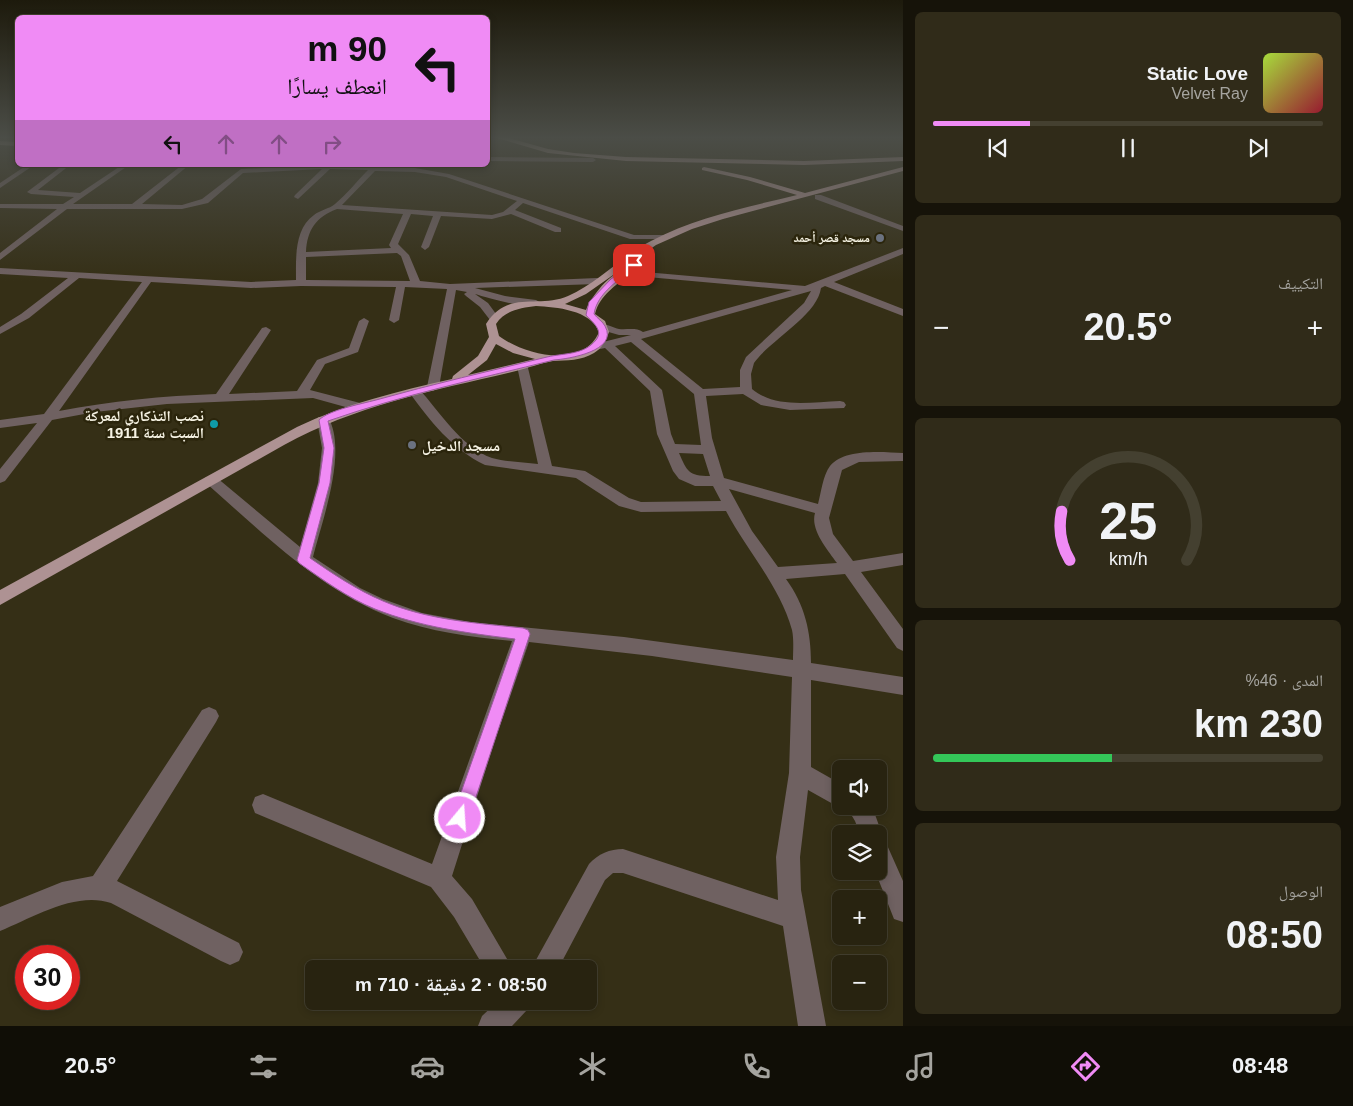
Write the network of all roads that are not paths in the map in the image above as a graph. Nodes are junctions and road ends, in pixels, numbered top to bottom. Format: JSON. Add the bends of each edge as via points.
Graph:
{"nodes":[{"id":1,"x":40,"y":185,"type":"edge"},
{"id":2,"x":96,"y":185,"type":"edge"},
{"id":3,"x":161,"y":185,"type":"edge"},
{"id":4,"x":224,"y":185,"type":"edge"},
{"id":5,"x":310,"y":185,"type":"edge"},
{"id":6,"x":358,"y":185,"type":"edge"},
{"id":7,"x":476,"y":185,"type":"edge"},
{"id":8,"x":770,"y":185,"type":"edge"},
{"id":9,"x":847,"y":185,"type":"edge"},
{"id":10,"x":857,"y":185,"type":"edge"},
{"id":11,"x":780,"y":188,"type":"junction"},
{"id":12,"x":82,"y":194,"type":"junction"},
{"id":13,"x":806,"y":194,"type":"junction"},
{"id":14,"x":818,"y":197,"type":"junction"},
{"id":15,"x":298,"y":198,"type":"dead end"},
{"id":16,"x":522,"y":201,"type":"junction"},
{"id":17,"x":762,"y":205,"type":"junction"},
{"id":18,"x":2,"y":206,"type":"edge"},
{"id":19,"x":64,"y":207,"type":"junction"},
{"id":20,"x":134,"y":207,"type":"junction"},
{"id":21,"x":336,"y":207,"type":"junction"},
{"id":22,"x":510,"y":211,"type":"junction"},
{"id":23,"x":408,"y":212,"type":"junction"},
{"id":24,"x":438,"y":214,"type":"junction"},
{"id":25,"x":903,"y":229,"type":"edge"},
{"id":26,"x":558,"y":230,"type":"dead end"},
{"id":27,"x":633,"y":237,"type":"junction"},
{"id":28,"x":665,"y":237,"type":"junction"},
{"id":29,"x":668,"y":246,"type":"dead end"},
{"id":30,"x":425,"y":247,"type":"dead end"},
{"id":31,"x":397,"y":250,"type":"junction"},
{"id":32,"x":642,"y":250,"type":"junction"},
{"id":33,"x":903,"y":251,"type":"edge"},
{"id":34,"x":654,"y":254,"type":"dead end"},
{"id":35,"x":301,"y":255,"type":"junction"},
{"id":36,"x":0,"y":257,"type":"edge"},
{"id":37,"x":884,"y":258,"type":"junction"},
{"id":38,"x":903,"y":258,"type":"edge"},
{"id":39,"x":0,"y":271,"type":"edge"},
{"id":40,"x":625,"y":272,"type":"junction"},
{"id":41,"x":78,"y":274,"type":"junction"},
{"id":42,"x":149,"y":278,"type":"junction"},
{"id":43,"x":597,"y":281,"type":"junction"},
{"id":44,"x":301,"y":283,"type":"junction"},
{"id":45,"x":401,"y":283,"type":"junction"},
{"id":46,"x":416,"y":284,"type":"junction"},
{"id":47,"x":817,"y":286,"type":"junction"},
{"id":48,"x":456,"y":287,"type":"junction"},
{"id":49,"x":536,"y":303,"type":"junction"},
{"id":50,"x":556,"y":304,"type":"junction"},
{"id":51,"x":903,"y":313,"type":"edge"},
{"id":52,"x":590,"y":315,"type":"junction"},
{"id":53,"x":494,"y":318,"type":"junction"},
{"id":54,"x":394,"y":320,"type":"dead end"},
{"id":55,"x":364,"y":321,"type":"dead end"},
{"id":56,"x":602,"y":327,"type":"junction"},
{"id":57,"x":266,"y":330,"type":"dead end"},
{"id":58,"x":659,"y":330,"type":"junction"},
{"id":59,"x":0,"y":331,"type":"edge"},
{"id":60,"x":494,"y":337,"type":"junction"},
{"id":61,"x":633,"y":338,"type":"junction"},
{"id":62,"x":601,"y":345,"type":"junction"},
{"id":63,"x":554,"y":358,"type":"junction"},
{"id":64,"x":523,"y":366,"type":"junction"},
{"id":65,"x":437,"y":386,"type":"junction"},
{"id":66,"x":746,"y":390,"type":"junction"},
{"id":67,"x":415,"y":392,"type":"junction"},
{"id":68,"x":700,"y":393,"type":"junction"},
{"id":69,"x":301,"y":394,"type":"junction"},
{"id":70,"x":220,"y":398,"type":"junction"},
{"id":71,"x":840,"y":405,"type":"dead end"},
{"id":72,"x":360,"y":407,"type":"junction"},
{"id":73,"x":49,"y":416,"type":"junction"},
{"id":74,"x":323,"y":420,"type":"junction"},
{"id":75,"x":0,"y":424,"type":"edge"},
{"id":76,"x":669,"y":448,"type":"junction"},
{"id":77,"x":707,"y":450,"type":"junction"},
{"id":78,"x":903,"y":457,"type":"edge"},
{"id":79,"x":546,"y":470,"type":"junction"},
{"id":80,"x":0,"y":478,"type":"edge"},
{"id":81,"x":212,"y":480,"type":"junction"},
{"id":82,"x":718,"y":481,"type":"junction"},
{"id":83,"x":730,"y":506,"type":"junction"},
{"id":84,"x":822,"y":510,"type":"junction"},
{"id":85,"x":903,"y":559,"type":"edge"},
{"id":86,"x":304,"y":560,"type":"junction"},
{"id":87,"x":848,"y":568,"type":"junction"},
{"id":88,"x":775,"y":574,"type":"junction"},
{"id":89,"x":0,"y":598,"type":"edge"},
{"id":90,"x":523,"y":634,"type":"junction"},
{"id":91,"x":903,"y":642,"type":"edge"},
{"id":92,"x":802,"y":670,"type":"junction"},
{"id":93,"x":903,"y":686,"type":"edge"},
{"id":94,"x":209,"y":716,"type":"dead end"},
{"id":95,"x":800,"y":773,"type":"junction"},
{"id":96,"x":832,"y":791,"type":"edge"},
{"id":97,"x":263,"y":805,"type":"dead end"},
{"id":98,"x":887,"y":872,"type":"edge"},
{"id":99,"x":439,"y":879,"type":"junction"},
{"id":100,"x":99,"y":888,"type":"junction"},
{"id":101,"x":903,"y":910,"type":"edge"},
{"id":102,"x":794,"y":917,"type":"junction"},
{"id":103,"x":0,"y":919,"type":"edge"},
{"id":104,"x":230,"y":952,"type":"dead end"},
{"id":105,"x":495,"y":960,"type":"edge"},
{"id":106,"x":549,"y":960,"type":"edge"},
{"id":107,"x":509,"y":1010,"type":"edge"},
{"id":108,"x":492,"y":1026,"type":"edge"},
{"id":109,"x":812,"y":1026,"type":"edge"}],
"edges":[{"from":1,"to":12,"type":"street","via":[[31,192]]},
{"from":2,"to":12,"type":"street"},
{"from":3,"to":20,"type":"street"},
{"from":4,"to":20,"type":"street","via":[[202,202],[182,207]]},
{"from":5,"to":15,"type":"street"},
{"from":6,"to":21,"type":"street"},
{"from":7,"to":16,"type":"street"},
{"from":8,"to":11,"type":"main road"},
{"from":9,"to":13,"type":"main road"},
{"from":10,"to":14,"type":"main road"},
{"from":11,"to":13,"type":"main road"},
{"from":11,"to":17,"type":"main road","via":[[783,194]]},
{"from":12,"to":19,"type":"street"},
{"from":13,"to":14,"type":"main road"},
{"from":13,"to":17,"type":"main road"},
{"from":14,"to":25,"type":"street"},
{"from":14,"to":29,"type":"main road","via":[[729,222]]},
{"from":16,"to":22,"type":"street"},
{"from":16,"to":27,"type":"street"},
{"from":17,"to":28,"type":"main road"},
{"from":18,"to":19,"type":"street"},
{"from":19,"to":20,"type":"street"},
{"from":19,"to":36,"type":"street"},
{"from":21,"to":23,"type":"street"},
{"from":21,"to":35,"type":"street","via":[[321,212],[308,225]]},
{"from":22,"to":24,"type":"street","via":[[492,217]]},
{"from":22,"to":26,"type":"street"},
{"from":23,"to":24,"type":"street"},
{"from":23,"to":31,"type":"street","via":[[393,245]]},
{"from":24,"to":30,"type":"street"},
{"from":27,"to":28,"type":"street"},
{"from":27,"to":32,"type":"street"},
{"from":28,"to":32,"type":"main road"},
{"from":31,"to":35,"type":"street"},
{"from":31,"to":46,"type":"street","via":[[405,256]]},
{"from":32,"to":43,"type":"main road"},
{"from":33,"to":37,"type":"street"},
{"from":34,"to":40,"type":"main road"},
{"from":35,"to":44,"type":"street"},
{"from":37,"to":38,"type":"street"},
{"from":37,"to":47,"type":"street"},
{"from":39,"to":41,"type":"street"},
{"from":40,"to":47,"type":"street"},
{"from":40,"to":52,"type":"main road","via":[[598,296]]},
{"from":41,"to":42,"type":"street"},
{"from":41,"to":59,"type":"street"},
{"from":42,"to":44,"type":"street","via":[[251,285]]},
{"from":42,"to":73,"type":"street"},
{"from":43,"to":48,"type":"street"},
{"from":43,"to":50,"type":"main road","via":[[572,298]]},
{"from":44,"to":45,"type":"street"},
{"from":45,"to":46,"type":"street"},
{"from":45,"to":54,"type":"street"},
{"from":46,"to":48,"type":"street"},
{"from":47,"to":51,"type":"street"},
{"from":47,"to":58,"type":"street"},
{"from":47,"to":66,"type":"street","via":[[808,305],[750,359],[746,365]]},
{"from":48,"to":49,"type":"street"},
{"from":48,"to":53,"type":"street","via":[[484,305]]},
{"from":48,"to":65,"type":"street"},
{"from":49,"to":50,"type":"main road"},
{"from":49,"to":53,"type":"main road","via":[[510,308]]},
{"from":50,"to":52,"type":"main road"},
{"from":52,"to":56,"type":"main road"},
{"from":53,"to":60,"type":"main road","via":[[491,330]]},
{"from":55,"to":69,"type":"street","via":[[354,350],[321,362]]},
{"from":56,"to":58,"type":"street","via":[[633,333]]},
{"from":56,"to":62,"type":"main road"},
{"from":57,"to":70,"type":"street"},
{"from":58,"to":61,"type":"street"},
{"from":60,"to":63,"type":"main road","via":[[510,349]]},
{"from":60,"to":65,"type":"main road","via":[[475,366]]},
{"from":61,"to":62,"type":"street"},
{"from":61,"to":68,"type":"street"},
{"from":62,"to":63,"type":"main road","via":[[578,355]]},
{"from":62,"to":76,"type":"street","via":[[656,390]]},
{"from":63,"to":64,"type":"main road"},
{"from":64,"to":65,"type":"main road"},
{"from":64,"to":79,"type":"street"},
{"from":65,"to":67,"type":"main road"},
{"from":66,"to":68,"type":"street"},
{"from":66,"to":71,"type":"street","via":[[760,401],[775,405]]},
{"from":67,"to":72,"type":"main road"},
{"from":67,"to":79,"type":"street","via":[[468,450],[480,458]]},
{"from":68,"to":77,"type":"street"},
{"from":69,"to":70,"type":"street"},
{"from":69,"to":72,"type":"street"},
{"from":70,"to":73,"type":"street","via":[[133,403]]},
{"from":72,"to":74,"type":"main road"},
{"from":73,"to":75,"type":"street"},
{"from":73,"to":80,"type":"street"},
{"from":74,"to":81,"type":"main road"},
{"from":74,"to":86,"type":"street","via":[[329,448],[324,483]]},
{"from":76,"to":77,"type":"street"},
{"from":76,"to":82,"type":"street","via":[[684,476],[695,481]]},
{"from":77,"to":82,"type":"street"},
{"from":78,"to":84,"type":"street","via":[[873,456],[841,463],[836,468]]},
{"from":79,"to":83,"type":"street","via":[[580,474],[624,502],[641,507]]},
{"from":81,"to":86,"type":"street"},
{"from":81,"to":89,"type":"main road"},
{"from":82,"to":83,"type":"street"},
{"from":82,"to":84,"type":"street"},
{"from":83,"to":88,"type":"street"},
{"from":84,"to":87,"type":"street","via":[[826,535]]},
{"from":85,"to":87,"type":"street"},
{"from":86,"to":90,"type":"street","via":[[339,584],[395,611],[443,624]]},
{"from":87,"to":88,"type":"street"},
{"from":87,"to":91,"type":"street"},
{"from":88,"to":92,"type":"street","via":[[801,630]]},
{"from":90,"to":92,"type":"street"},
{"from":90,"to":99,"type":"street"},
{"from":92,"to":93,"type":"street"},
{"from":92,"to":95,"type":"street"},
{"from":94,"to":100,"type":"street"},
{"from":95,"to":96,"type":"street"},
{"from":95,"to":102,"type":"street","via":[[788,857]]},
{"from":97,"to":99,"type":"street"},
{"from":98,"to":101,"type":"street"},
{"from":99,"to":105,"type":"street","via":[[463,908]]},
{"from":100,"to":103,"type":"street","via":[[60,896]]},
{"from":100,"to":104,"type":"street","via":[[111,890]]},
{"from":102,"to":106,"type":"street","via":[[614,860],[597,872]]},
{"from":102,"to":109,"type":"street"},
{"from":107,"to":108,"type":"street"}]}
